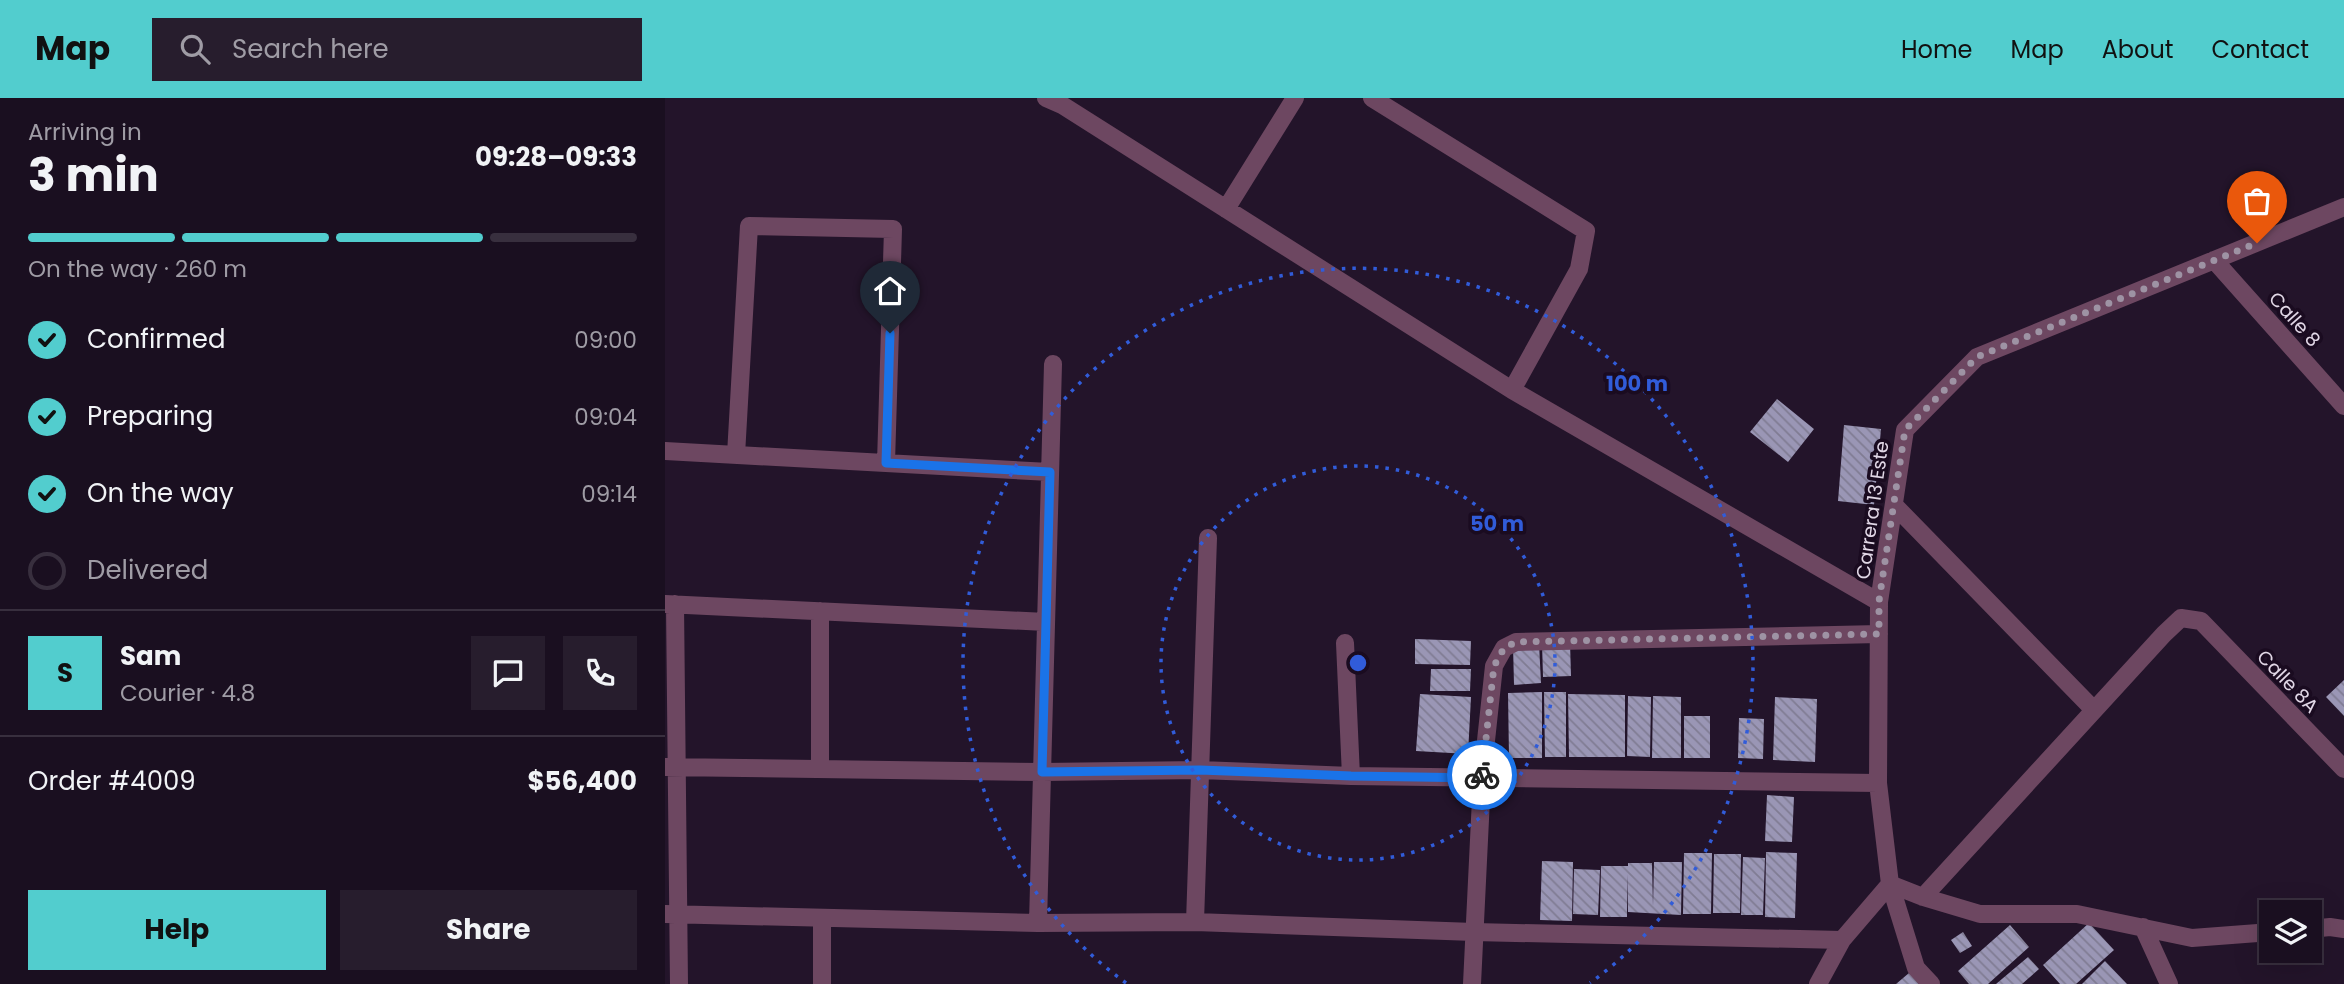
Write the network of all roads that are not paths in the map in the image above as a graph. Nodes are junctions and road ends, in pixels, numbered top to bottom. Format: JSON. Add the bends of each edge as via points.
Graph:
{"nodes":[{"id":1,"x":1046,"y":98,"type":"edge"},
{"id":2,"x":1295,"y":98,"type":"edge"},
{"id":3,"x":1372,"y":98,"type":"edge"},
{"id":4,"x":2344,"y":207,"type":"edge"},
{"id":5,"x":1226,"y":209,"type":"junction"},
{"id":6,"x":2214,"y":260,"type":"junction"},
{"id":7,"x":1053,"y":364,"type":"dead end"},
{"id":8,"x":1512,"y":390,"type":"junction"},
{"id":9,"x":2344,"y":406,"type":"edge"},
{"id":10,"x":665,"y":452,"type":"edge"},
{"id":11,"x":736,"y":455,"type":"junction"},
{"id":12,"x":886,"y":463,"type":"junction"},
{"id":13,"x":1050,"y":472,"type":"junction"},
{"id":14,"x":1894,"y":505,"type":"junction"},
{"id":15,"x":1208,"y":538,"type":"dead end"},
{"id":16,"x":1879,"y":601,"type":"junction"},
{"id":17,"x":670,"y":604,"type":"edge"},
{"id":18,"x":820,"y":611,"type":"junction"},
{"id":19,"x":1046,"y":622,"type":"junction"},
{"id":20,"x":1879,"y":634,"type":"junction"},
{"id":21,"x":1345,"y":643,"type":"dead end"},
{"id":22,"x":2094,"y":710,"type":"junction"},
{"id":23,"x":671,"y":767,"type":"edge"},
{"id":24,"x":820,"y":769,"type":"junction"},
{"id":25,"x":2344,"y":769,"type":"edge"},
{"id":26,"x":1200,"y":770,"type":"junction"},
{"id":27,"x":1042,"y":772,"type":"junction"},
{"id":28,"x":1351,"y":776,"type":"junction"},
{"id":29,"x":1482,"y":778,"type":"junction"},
{"id":30,"x":1878,"y":783,"type":"junction"},
{"id":31,"x":1890,"y":884,"type":"junction"},
{"id":32,"x":1923,"y":897,"type":"junction"},
{"id":33,"x":671,"y":914,"type":"edge"},
{"id":34,"x":822,"y":918,"type":"junction"},
{"id":35,"x":1195,"y":922,"type":"junction"},
{"id":36,"x":1038,"y":923,"type":"junction"},
{"id":37,"x":2143,"y":927,"type":"junction"},
{"id":38,"x":2322,"y":928,"type":"edge"},
{"id":39,"x":2344,"y":929,"type":"edge"},
{"id":40,"x":1474,"y":932,"type":"junction"},
{"id":41,"x":2259,"y":933,"type":"edge"},
{"id":42,"x":1842,"y":940,"type":"junction"},
{"id":43,"x":679,"y":984,"type":"edge"},
{"id":44,"x":822,"y":984,"type":"edge"},
{"id":45,"x":1472,"y":984,"type":"edge"},
{"id":46,"x":1818,"y":984,"type":"edge"},
{"id":47,"x":1931,"y":984,"type":"edge"},
{"id":48,"x":2169,"y":984,"type":"edge"}],
"edges":[{"from":1,"to":5,"type":"street"},
{"from":2,"to":5,"type":"street"},
{"from":3,"to":8,"type":"street","via":[[1586,231],[1579,269]]},
{"from":4,"to":6,"type":"street","name":"Carrera 13 Este"},
{"from":5,"to":8,"type":"street"},
{"from":6,"to":9,"type":"street","name":"Calle 8"},
{"from":6,"to":14,"type":"street","name":"Carrera 13 Este","via":[[1977,357],[1905,430]]},
{"from":7,"to":13,"type":"street"},
{"from":8,"to":16,"type":"street"},
{"from":10,"to":11,"type":"street"},
{"from":11,"to":12,"type":"street"},
{"from":11,"to":12,"type":"street","via":[[749,226],[893,229]]},
{"from":12,"to":13,"type":"street"},
{"from":13,"to":19,"type":"street"},
{"from":14,"to":16,"type":"street","name":"Carrera 13 Este"},
{"from":14,"to":22,"type":"street"},
{"from":15,"to":26,"type":"street"},
{"from":16,"to":20,"type":"street","name":"Carrera 13 Este"},
{"from":17,"to":18,"type":"street"},
{"from":17,"to":23,"type":"street"},
{"from":18,"to":19,"type":"street"},
{"from":18,"to":24,"type":"street"},
{"from":19,"to":27,"type":"street"},
{"from":20,"to":29,"type":"street","via":[[1516,642],[1504,648],[1494,666]]},
{"from":20,"to":30,"type":"street","name":"Carrera 13 Este"},
{"from":21,"to":28,"type":"street"},
{"from":22,"to":25,"type":"street","name":"Calle 8A","via":[[2181,618],[2201,621]]},
{"from":22,"to":32,"type":"street"},
{"from":23,"to":24,"type":"street"},
{"from":23,"to":33,"type":"street"},
{"from":24,"to":27,"type":"street"},
{"from":26,"to":27,"type":"street"},
{"from":26,"to":28,"type":"street"},
{"from":26,"to":35,"type":"street"},
{"from":27,"to":36,"type":"street"},
{"from":28,"to":29,"type":"street"},
{"from":29,"to":30,"type":"street"},
{"from":29,"to":40,"type":"street"},
{"from":30,"to":31,"type":"street","name":"Carrera 13 Este"},
{"from":31,"to":32,"type":"street"},
{"from":31,"to":42,"type":"street"},
{"from":31,"to":47,"type":"street","name":"Carrera 13 Este","via":[[1916,968]]},
{"from":32,"to":37,"type":"street","via":[[1980,914],[2077,914]]},
{"from":33,"to":34,"type":"street"},
{"from":33,"to":43,"type":"street"},
{"from":34,"to":36,"type":"street"},
{"from":34,"to":44,"type":"street"},
{"from":35,"to":36,"type":"street"},
{"from":35,"to":40,"type":"street"},
{"from":37,"to":41,"type":"street","via":[[2192,938]]},
{"from":37,"to":48,"type":"street"},
{"from":38,"to":39,"type":"street"},
{"from":40,"to":42,"type":"street"},
{"from":40,"to":45,"type":"street"},
{"from":42,"to":46,"type":"street"}]}
